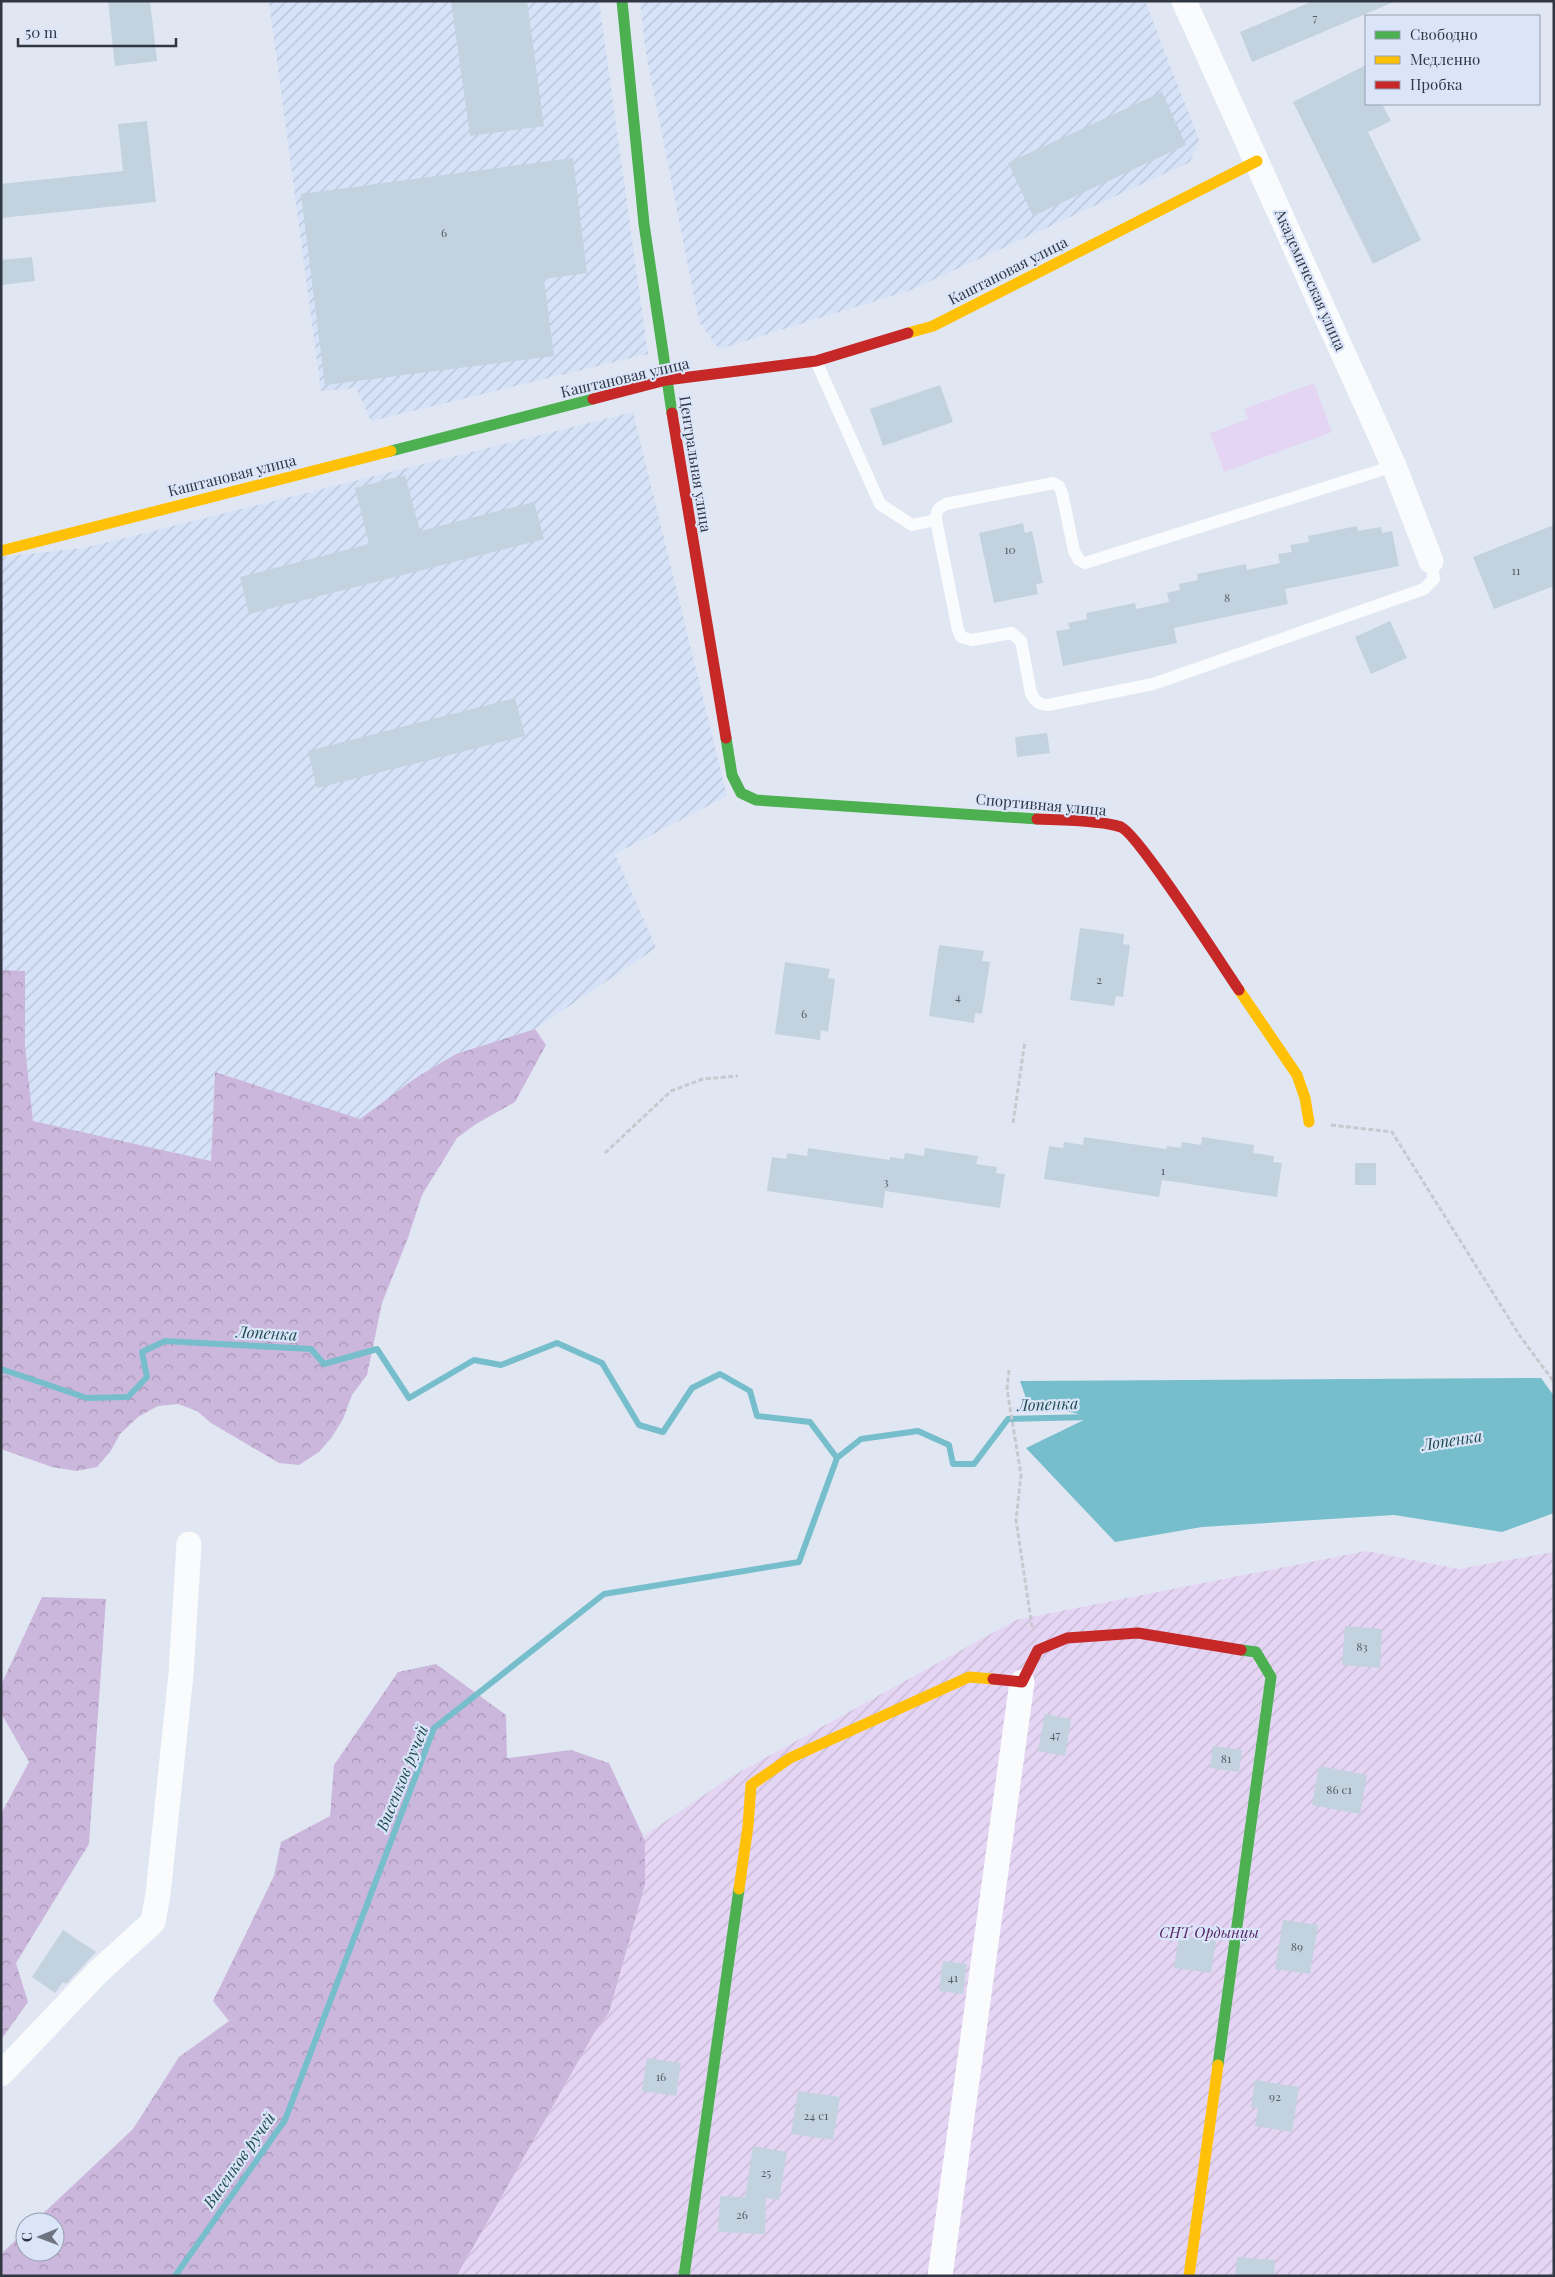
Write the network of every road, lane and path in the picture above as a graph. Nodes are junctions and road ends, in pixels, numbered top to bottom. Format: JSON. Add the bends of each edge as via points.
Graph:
{"nodes":[{"id":1,"x":622,"y":1,"type":"edge"},
{"id":2,"x":1184,"y":1,"type":"edge"},
{"id":3,"x":1257,"y":161,"type":"junction"},
{"id":4,"x":816,"y":361,"type":"junction"},
{"id":5,"x":666,"y":380,"type":"junction"},
{"id":6,"x":1394,"y":466,"type":"junction"},
{"id":7,"x":936,"y":520,"type":"junction"},
{"id":8,"x":1,"y":551,"type":"edge"},
{"id":9,"x":1431,"y":561,"type":"joint"},
{"id":10,"x":756,"y":800,"type":"joint"},
{"id":11,"x":1026,"y":1041,"type":"dead end"},
{"id":12,"x":738,"y":1076,"type":"dead end"},
{"id":13,"x":1308,"y":1122,"type":"joint"},
{"id":14,"x":1013,"y":1123,"type":"dead end"},
{"id":15,"x":605,"y":1153,"type":"dead end"},
{"id":16,"x":1009,"y":1370,"type":"dead end"},
{"id":17,"x":1554,"y":1382,"type":"edge"},
{"id":18,"x":189,"y":1544,"type":"dead end"},
{"id":19,"x":1032,"y":1631,"type":"dead end"},
{"id":20,"x":1022,"y":1682,"type":"junction"},
{"id":21,"x":1,"y":2074,"type":"edge"},
{"id":22,"x":684,"y":2276,"type":"edge"},
{"id":23,"x":940,"y":2276,"type":"edge"},
{"id":24,"x":1189,"y":2276,"type":"edge"}],
"edges":[{"from":1,"to":5,"type":"street","name":"Центральная улица","via":[[644,224]]},
{"from":2,"to":3,"type":"street","name":"Академическая улица"},
{"from":3,"to":4,"type":"street","name":"Каштановая улица","via":[[933,326]]},
{"from":3,"to":6,"type":"street","name":"Академическая улица"},
{"from":4,"to":5,"type":"street","name":"Каштановая улица"},
{"from":4,"to":7,"type":"lane","via":[[880,504],[912,525]]},
{"from":5,"to":8,"type":"street","name":"Каштановая улица"},
{"from":5,"to":10,"type":"street","name":"Центральная улица","via":[[732,775],[741,793]]},
{"from":6,"to":7,"type":"lane","via":[[1085,563],[1079,560],[1074,550],[1062,493],[1053,483],[946,504],[939,507]]},
{"from":6,"to":9,"type":"street","name":"Академическая улица"},
{"from":7,"to":9,"type":"lane","via":[[962,637],[972,640],[1012,633],[1018,636],[1034,701],[1048,705],[1153,684],[1424,589],[1434,579]]},
{"from":10,"to":13,"type":"street","name":"Спортивная улица","via":[[1089,822],[1122,827],[1144,851],[1297,1075],[1305,1098]]},
{"from":11,"to":14,"type":"path"},
{"from":12,"to":15,"type":"path","via":[[702,1079],[671,1092]]},
{"from":13,"to":17,"type":"path","via":[[1392,1132],[1520,1336]]},
{"from":16,"to":19,"type":"path","via":[[1008,1390],[1021,1475],[1016,1520]]},
{"from":18,"to":21,"type":"street","via":[[182,1674],[153,1922],[98,1972]]},
{"from":20,"to":22,"type":"street","via":[[969,1677],[790,1758],[750,1785],[748,1826]]},
{"from":20,"to":23,"type":"street"},
{"from":20,"to":24,"type":"street","via":[[1038,1650],[1067,1638],[1138,1633],[1256,1652],[1271,1677]]}]}
